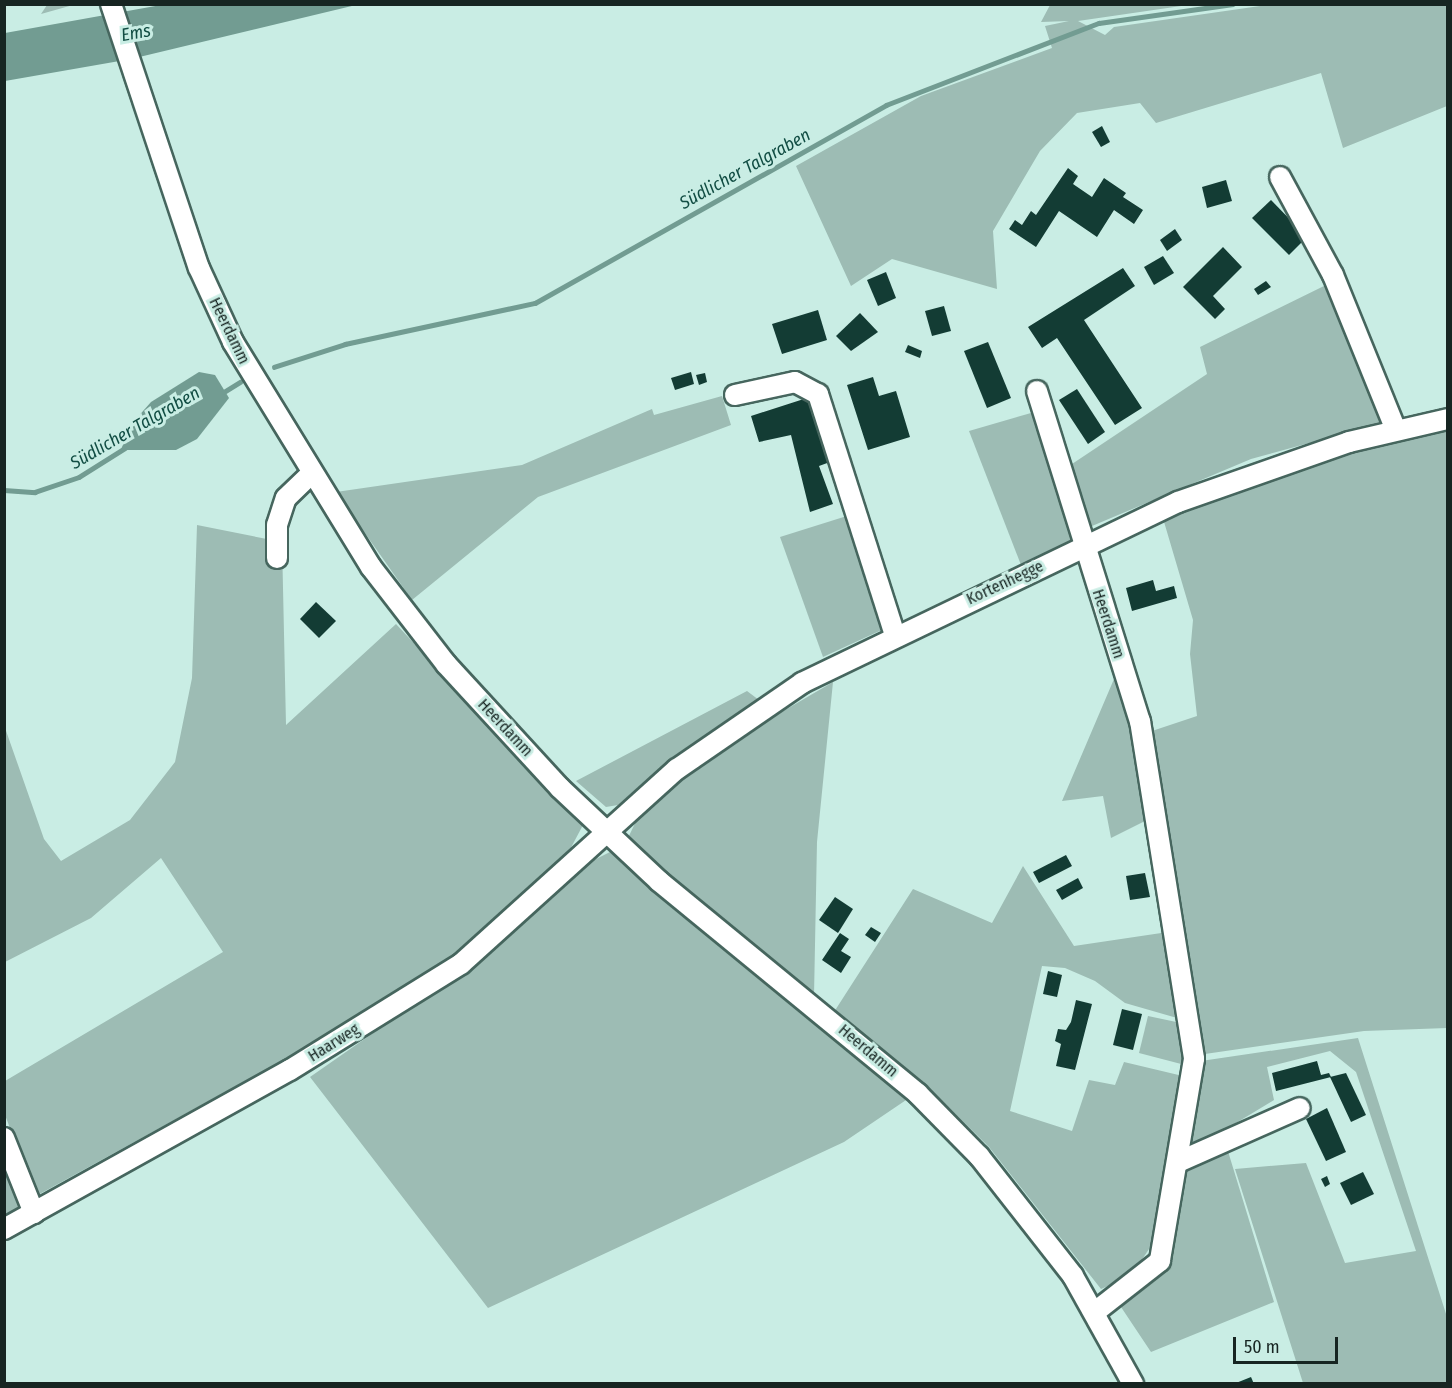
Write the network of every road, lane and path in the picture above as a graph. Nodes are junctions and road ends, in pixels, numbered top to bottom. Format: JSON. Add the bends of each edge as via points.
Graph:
{"nodes":[{"id":1,"x":111,"y":4,"type":"edge"},
{"id":2,"x":1280,"y":177,"type":"dead end"},
{"id":3,"x":1037,"y":392,"type":"dead end"},
{"id":4,"x":735,"y":395,"type":"dead end"},
{"id":5,"x":1448,"y":419,"type":"edge"},
{"id":6,"x":1395,"y":428,"type":"junction"},
{"id":7,"x":310,"y":475,"type":"junction"},
{"id":8,"x":1086,"y":544,"type":"junction"},
{"id":9,"x":277,"y":558,"type":"dead end"},
{"id":10,"x":896,"y":635,"type":"junction"},
{"id":11,"x":608,"y":834,"type":"junction"},
{"id":12,"x":1300,"y":1108,"type":"dead end"},
{"id":13,"x":4,"y":1138,"type":"edge"},
{"id":14,"x":1178,"y":1162,"type":"junction"},
{"id":15,"x":34,"y":1213,"type":"junction"},
{"id":16,"x":4,"y":1229,"type":"edge"},
{"id":17,"x":1095,"y":1312,"type":"junction"},
{"id":18,"x":1133,"y":1383,"type":"edge"}],
"edges":[{"from":1,"to":7,"type":"street","name":"Heerdamm","via":[[199,268],[233,342]]},
{"from":2,"to":6,"type":"street","via":[[1329,266]]},
{"from":3,"to":8,"type":"street","name":"Heerdamm"},
{"from":4,"to":10,"type":"street","via":[[795,382],[818,394]]},
{"from":5,"to":6,"type":"street","name":"Kortenhegge"},
{"from":6,"to":8,"type":"street","name":"Kortenhegge","via":[[1188,498]]},
{"from":7,"to":9,"type":"street","via":[[286,498],[277,525]]},
{"from":7,"to":11,"type":"street","name":"Heerdamm","via":[[446,664]]},
{"from":8,"to":10,"type":"street","name":"Kortenhegge"},
{"from":8,"to":14,"type":"street","name":"Heerdamm","via":[[1140,721],[1194,1059]]},
{"from":10,"to":11,"type":"street","name":"Kortenhegge","via":[[731,727]]},
{"from":11,"to":15,"type":"street","name":"Haarweg","via":[[461,964],[290,1070]]},
{"from":11,"to":17,"type":"street","name":"Heerdamm","via":[[918,1094],[1021,1205]]},
{"from":12,"to":14,"type":"street"},
{"from":13,"to":15,"type":"street"},
{"from":14,"to":17,"type":"street","name":"Heerdamm","via":[[1160,1261]]},
{"from":15,"to":16,"type":"street","name":"Haarweg"},
{"from":17,"to":18,"type":"street","name":"Heerdamm"}]}
